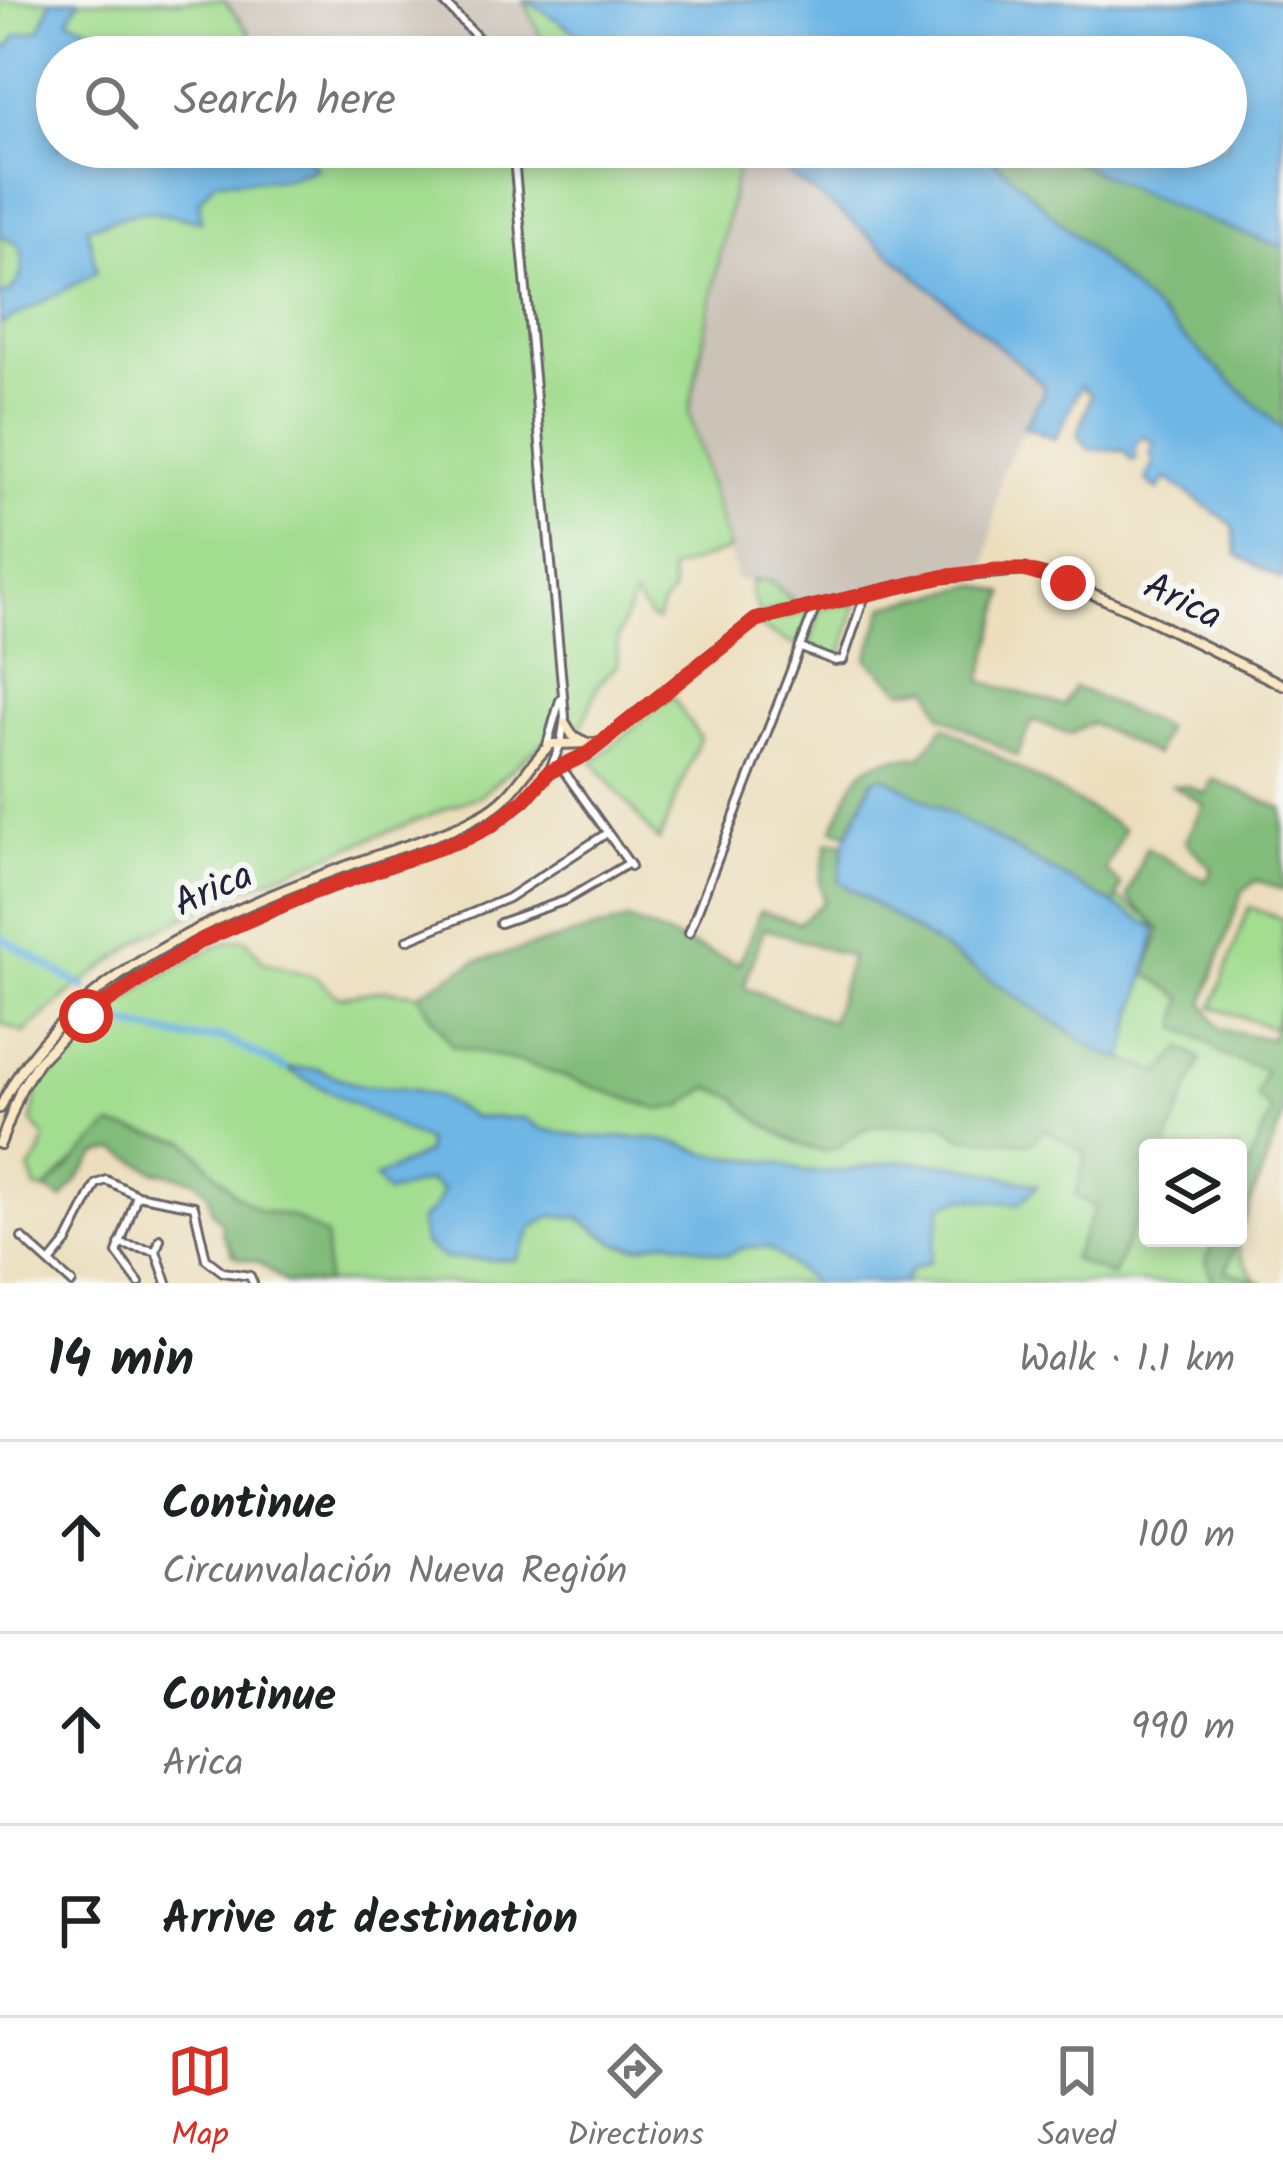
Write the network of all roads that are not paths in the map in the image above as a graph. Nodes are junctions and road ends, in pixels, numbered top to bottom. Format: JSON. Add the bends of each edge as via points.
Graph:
{"nodes":[{"id":1,"x":442,"y":0,"type":"edge"},
{"id":2,"x":476,"y":36,"type":"edge"},
{"id":3,"x":515,"y":168,"type":"edge"},
{"id":4,"x":865,"y":595,"type":"junction"},
{"id":5,"x":817,"y":604,"type":"junction"},
{"id":6,"x":801,"y":648,"type":"junction"},
{"id":7,"x":1283,"y":685,"type":"edge"},
{"id":8,"x":561,"y":697,"type":"junction"},
{"id":9,"x":565,"y":723,"type":"junction"},
{"id":10,"x":561,"y":743,"type":"junction"},
{"id":11,"x":595,"y":743,"type":"junction"},
{"id":12,"x":546,"y":747,"type":"junction"},
{"id":13,"x":561,"y":767,"type":"junction"},
{"id":14,"x":549,"y":772,"type":"junction"},
{"id":15,"x":607,"y":833,"type":"junction"},
{"id":16,"x":500,"y":923,"type":"dead end"},
{"id":17,"x":688,"y":933,"type":"dead end"},
{"id":18,"x":407,"y":940,"type":"dead end"},
{"id":19,"x":0,"y":1108,"type":"edge"},
{"id":20,"x":0,"y":1144,"type":"edge"},
{"id":21,"x":137,"y":1195,"type":"junction"},
{"id":22,"x":22,"y":1238,"type":"dead end"},
{"id":23,"x":160,"y":1239,"type":"dead end"},
{"id":24,"x":119,"y":1244,"type":"junction"},
{"id":25,"x":156,"y":1251,"type":"junction"},
{"id":26,"x":50,"y":1263,"type":"junction"},
{"id":27,"x":72,"y":1283,"type":"edge"},
{"id":28,"x":139,"y":1283,"type":"edge"},
{"id":29,"x":167,"y":1283,"type":"edge"},
{"id":30,"x":253,"y":1283,"type":"edge"}],
"edges":[{"from":1,"to":2,"type":"street"},
{"from":3,"to":8,"type":"street"},
{"from":4,"to":5,"type":"main road","name":"Arica"},
{"from":4,"to":6,"type":"street","via":[[843,659]]},
{"from":4,"to":7,"type":"main road","name":"Arica","via":[[1024,570],[1128,609]]},
{"from":5,"to":6,"type":"street"},
{"from":5,"to":11,"type":"main road","name":"Arica","via":[[756,620]]},
{"from":6,"to":17,"type":"street"},
{"from":8,"to":9,"type":"street"},
{"from":8,"to":12,"type":"street"},
{"from":9,"to":10,"type":"street"},
{"from":9,"to":11,"type":"main road","via":[[573,736]]},
{"from":10,"to":11,"type":"main road"},
{"from":10,"to":12,"type":"main road"},
{"from":10,"to":14,"type":"street"},
{"from":11,"to":13,"type":"main road","name":"Arica"},
{"from":12,"to":19,"type":"main road","name":"Arica","via":[[510,796],[482,815],[167,946],[57,1024]]},
{"from":13,"to":14,"type":"main road","name":"Arica"},
{"from":13,"to":15,"type":"street"},
{"from":14,"to":20,"type":"main road","name":"Arica","via":[[480,832],[309,894],[172,957],[86,1016],[38,1062]]},
{"from":15,"to":16,"type":"street","via":[[630,864],[566,900]]},
{"from":15,"to":18,"type":"street","via":[[508,898]]},
{"from":21,"to":24,"type":"street"},
{"from":21,"to":26,"type":"street","via":[[106,1180],[96,1184]]},
{"from":21,"to":30,"type":"street","via":[[194,1206],[206,1259]]},
{"from":22,"to":26,"type":"street"},
{"from":23,"to":25,"type":"street"},
{"from":24,"to":25,"type":"street"},
{"from":24,"to":28,"type":"street","via":[[121,1263]]},
{"from":25,"to":29,"type":"street"},
{"from":26,"to":27,"type":"street"}]}
